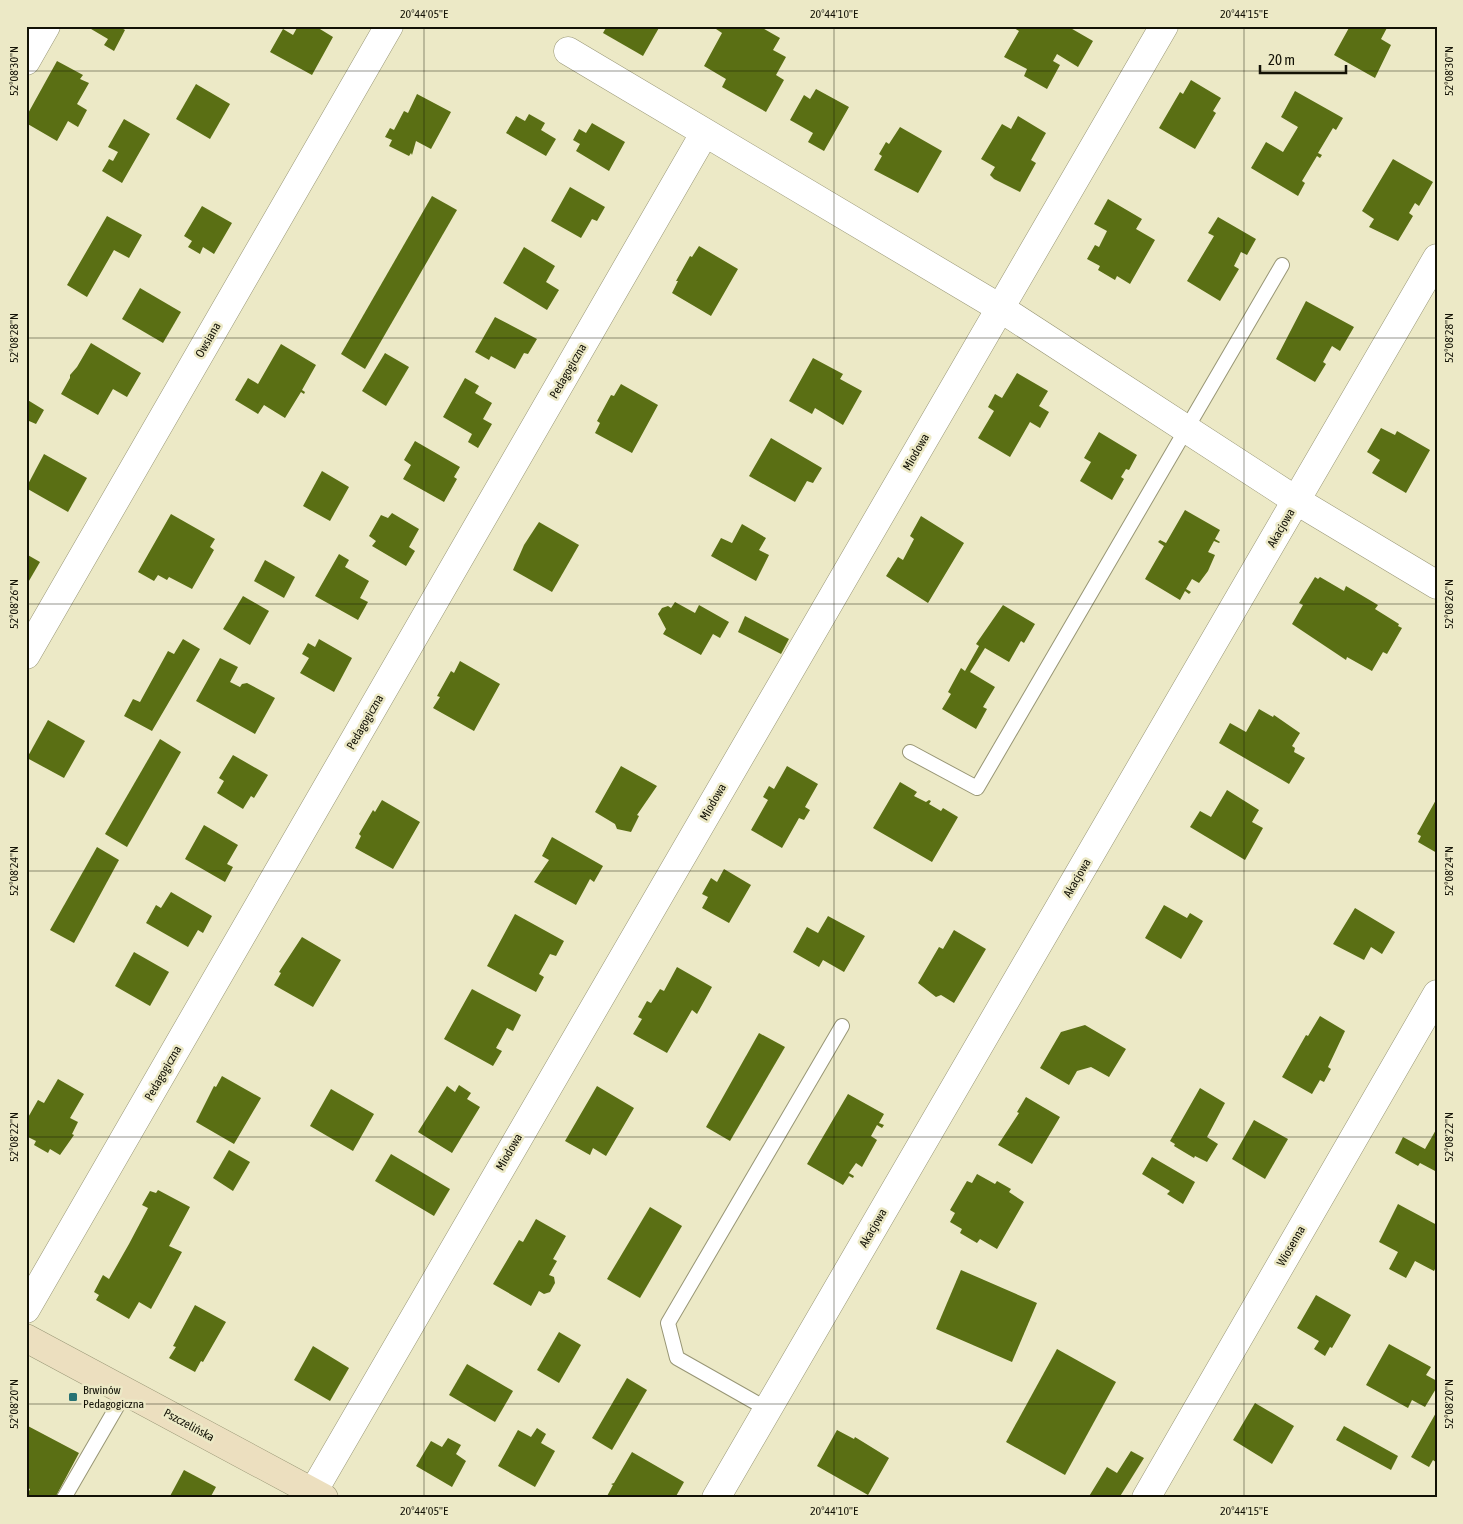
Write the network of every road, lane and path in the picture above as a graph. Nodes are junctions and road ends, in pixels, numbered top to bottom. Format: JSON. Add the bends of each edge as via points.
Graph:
{"nodes":[{"id":1,"x":46,"y":26,"type":"edge"},
{"id":2,"x":389,"y":26,"type":"edge"},
{"id":3,"x":1164,"y":26,"type":"edge"},
{"id":4,"x":568,"y":51,"type":"dead end"},
{"id":5,"x":26,"y":61,"type":"edge"},
{"id":6,"x":704,"y":134,"type":"junction"},
{"id":7,"x":1437,"y":258,"type":"edge"},
{"id":8,"x":1282,"y":265,"type":"dead end"},
{"id":9,"x":1000,"y":308,"type":"junction"},
{"id":10,"x":1186,"y":429,"type":"junction"},
{"id":11,"x":1297,"y":501,"type":"junction"},
{"id":12,"x":1437,"y":585,"type":"edge"},
{"id":13,"x":26,"y":655,"type":"edge"},
{"id":14,"x":910,"y":752,"type":"dead end"},
{"id":15,"x":1437,"y":994,"type":"edge"},
{"id":16,"x":842,"y":1026,"type":"dead end"},
{"id":17,"x":26,"y":1309,"type":"edge"},
{"id":18,"x":26,"y":1338,"type":"edge"},
{"id":19,"x":126,"y":1391,"type":"junction"},
{"id":20,"x":767,"y":1409,"type":"junction"},
{"id":21,"x":319,"y":1495,"type":"edge"},
{"id":22,"x":64,"y":1498,"type":"edge"},
{"id":23,"x":716,"y":1498,"type":"edge"},
{"id":24,"x":1146,"y":1498,"type":"edge"}],
"edges":[{"from":1,"to":5,"type":"street"},
{"from":2,"to":13,"type":"street","name":"Owsiana"},
{"from":3,"to":9,"type":"street","name":"Miodowa"},
{"from":4,"to":6,"type":"street"},
{"from":6,"to":9,"type":"street"},
{"from":6,"to":17,"type":"street","name":"Pedagogiczna"},
{"from":7,"to":11,"type":"street","name":"Akacjowa"},
{"from":8,"to":10,"type":"lane"},
{"from":9,"to":10,"type":"street"},
{"from":9,"to":21,"type":"street","name":"Miodowa"},
{"from":10,"to":11,"type":"street"},
{"from":10,"to":14,"type":"lane","via":[[978,788]]},
{"from":11,"to":12,"type":"street"},
{"from":11,"to":20,"type":"street","name":"Akacjowa"},
{"from":15,"to":24,"type":"street","name":"Wiosenna"},
{"from":16,"to":20,"type":"lane","via":[[668,1324],[677,1358]]},
{"from":18,"to":19,"type":"main road","name":"Pszczelińska"},
{"from":19,"to":21,"type":"main road","name":"Pszczelińska"},
{"from":19,"to":22,"type":"lane"},
{"from":20,"to":23,"type":"street","name":"Akacjowa"}]}
